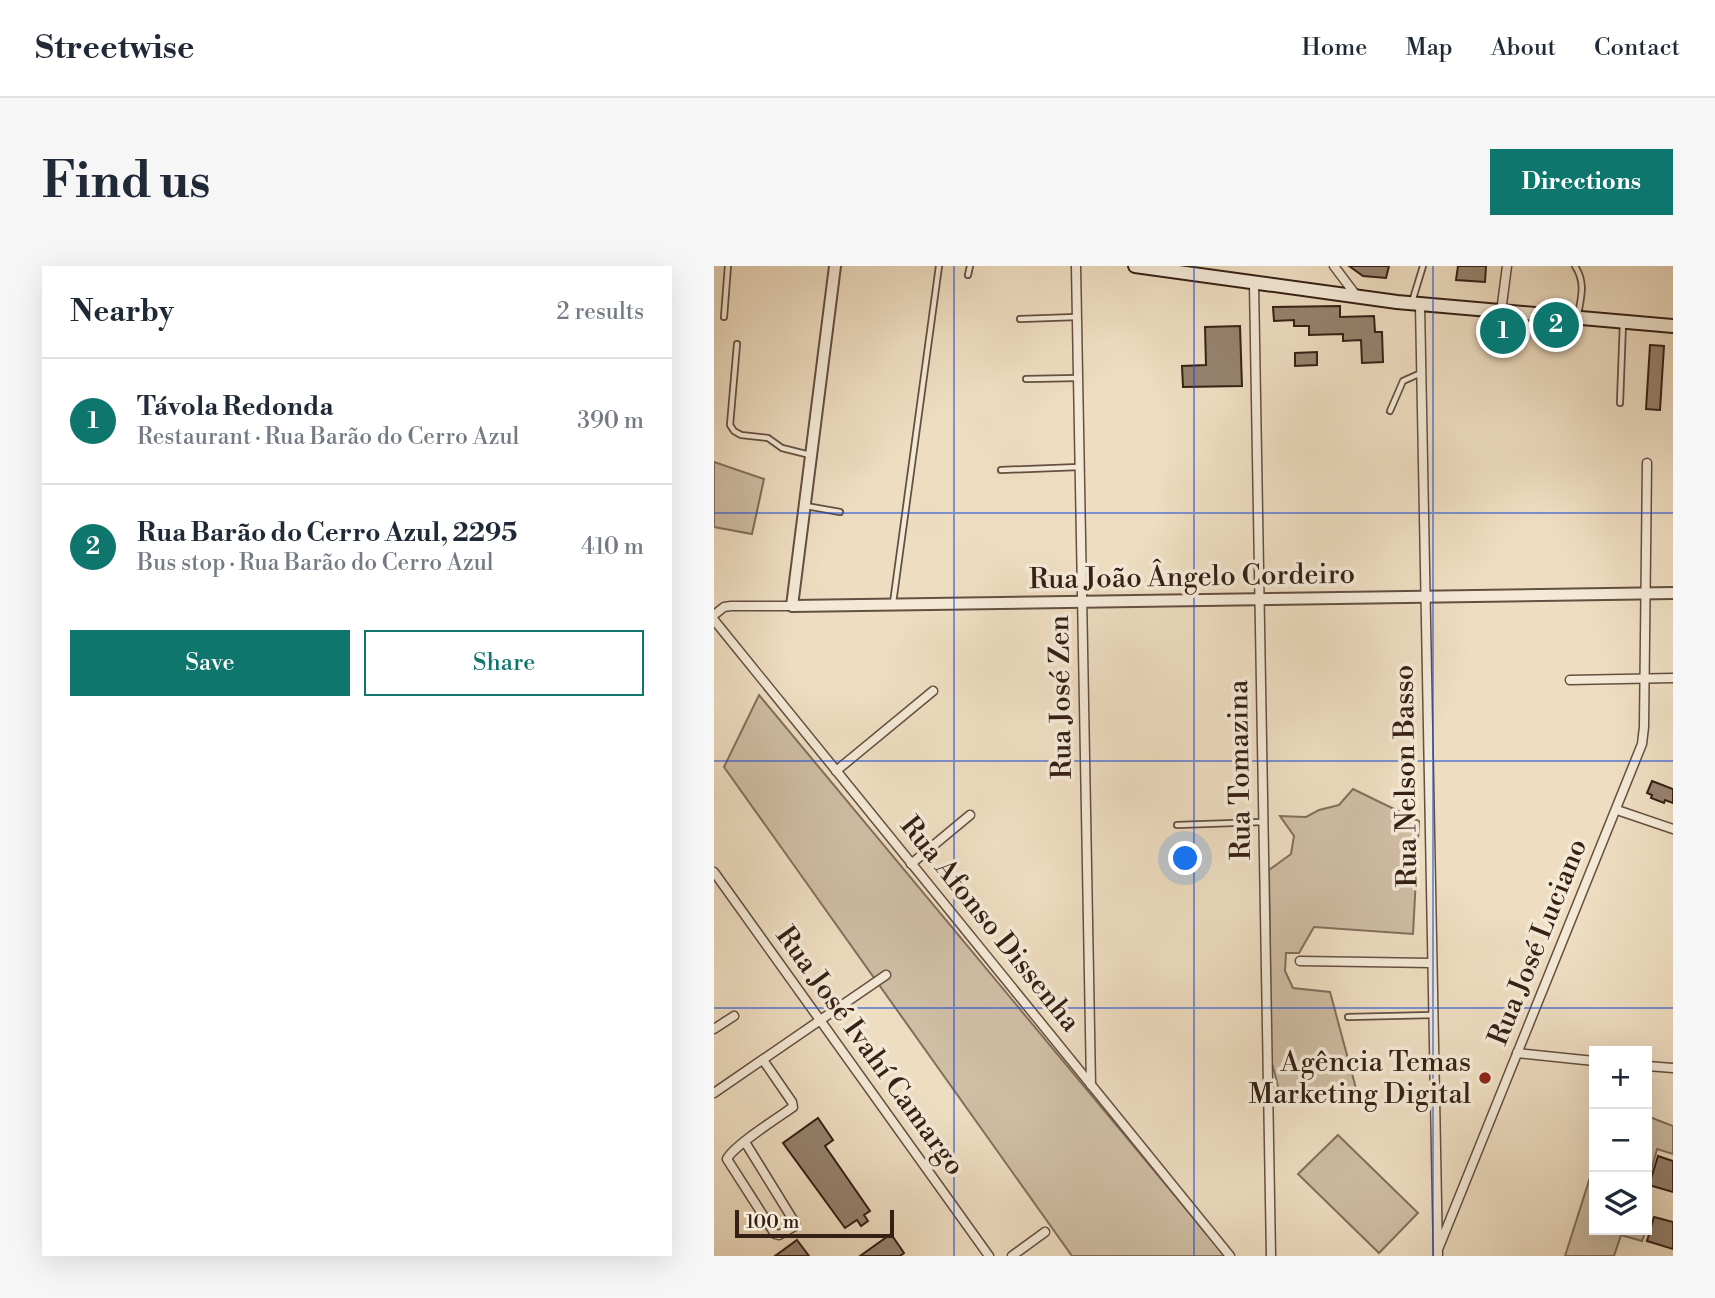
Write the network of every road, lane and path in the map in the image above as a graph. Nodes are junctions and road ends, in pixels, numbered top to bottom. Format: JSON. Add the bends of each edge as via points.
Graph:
{"nodes":[{"id":1,"x":728,"y":266,"type":"edge"},
{"id":2,"x":835,"y":266,"type":"edge"},
{"id":3,"x":939,"y":266,"type":"edge"},
{"id":4,"x":970,"y":266,"type":"edge"},
{"id":5,"x":1076,"y":266,"type":"edge"},
{"id":6,"x":1135,"y":266,"type":"edge"},
{"id":7,"x":1334,"y":266,"type":"edge"},
{"id":8,"x":1423,"y":266,"type":"edge"},
{"id":9,"x":1507,"y":266,"type":"edge"},
{"id":10,"x":1576,"y":266,"type":"edge"},
{"id":11,"x":968,"y":275,"type":"dead end"},
{"id":12,"x":1254,"y":284,"type":"junction"},
{"id":13,"x":1358,"y":298,"type":"junction"},
{"id":14,"x":1416,"y":304,"type":"junction"},
{"id":15,"x":1501,"y":312,"type":"junction"},
{"id":16,"x":724,"y":317,"type":"dead end"},
{"id":17,"x":1077,"y":317,"type":"junction"},
{"id":18,"x":1577,"y":318,"type":"junction"},
{"id":19,"x":1020,"y":319,"type":"dead end"},
{"id":20,"x":1623,"y":322,"type":"junction"},
{"id":21,"x":1673,"y":326,"type":"edge"},
{"id":22,"x":737,"y":344,"type":"dead end"},
{"id":23,"x":1421,"y":373,"type":"junction"},
{"id":24,"x":1078,"y":378,"type":"junction"},
{"id":25,"x":1026,"y":379,"type":"dead end"},
{"id":26,"x":1620,"y":403,"type":"dead end"},
{"id":27,"x":1390,"y":411,"type":"dead end"},
{"id":28,"x":811,"y":455,"type":"junction"},
{"id":29,"x":1647,"y":463,"type":"dead end"},
{"id":30,"x":1080,"y":467,"type":"junction"},
{"id":31,"x":1001,"y":470,"type":"dead end"},
{"id":32,"x":805,"y":506,"type":"junction"},
{"id":33,"x":840,"y":512,"type":"dead end"},
{"id":34,"x":1673,"y":593,"type":"edge"},
{"id":35,"x":1646,"y":594,"type":"junction"},
{"id":36,"x":1425,"y":597,"type":"junction"},
{"id":37,"x":1259,"y":599,"type":"junction"},
{"id":38,"x":1082,"y":601,"type":"junction"},
{"id":39,"x":893,"y":604,"type":"junction"},
{"id":40,"x":792,"y":606,"type":"junction"},
{"id":41,"x":714,"y":615,"type":"edge"},
{"id":42,"x":714,"y":620,"type":"edge"},
{"id":43,"x":1645,"y":678,"type":"junction"},
{"id":44,"x":1673,"y":678,"type":"edge"},
{"id":45,"x":1570,"y":680,"type":"dead end"},
{"id":46,"x":933,"y":691,"type":"dead end"},
{"id":47,"x":836,"y":771,"type":"junction"},
{"id":48,"x":1617,"y":810,"type":"junction"},
{"id":49,"x":970,"y":816,"type":"dead end"},
{"id":50,"x":1263,"y":822,"type":"junction"},
{"id":51,"x":1177,"y":825,"type":"dead end"},
{"id":52,"x":1673,"y":829,"type":"edge"},
{"id":53,"x":911,"y":864,"type":"junction"},
{"id":54,"x":714,"y":872,"type":"edge"},
{"id":55,"x":1300,"y":961,"type":"dead end"},
{"id":56,"x":1432,"y":963,"type":"junction"},
{"id":57,"x":886,"y":975,"type":"dead end"},
{"id":58,"x":1433,"y":1015,"type":"junction"},
{"id":59,"x":734,"y":1016,"type":"dead end"},
{"id":60,"x":1348,"y":1017,"type":"dead end"},
{"id":61,"x":820,"y":1020,"type":"junction"},
{"id":62,"x":714,"y":1028,"type":"edge"},
{"id":63,"x":1517,"y":1053,"type":"junction"},
{"id":64,"x":763,"y":1060,"type":"junction"},
{"id":65,"x":1589,"y":1060,"type":"edge"},
{"id":66,"x":1652,"y":1066,"type":"edge"},
{"id":67,"x":1673,"y":1068,"type":"edge"},
{"id":68,"x":1091,"y":1085,"type":"junction"},
{"id":69,"x":714,"y":1093,"type":"edge"},
{"id":70,"x":745,"y":1142,"type":"junction"},
{"id":71,"x":1045,"y":1232,"type":"dead end"},
{"id":72,"x":1437,"y":1253,"type":"edge"},
{"id":73,"x":989,"y":1256,"type":"edge"},
{"id":74,"x":1012,"y":1256,"type":"edge"},
{"id":75,"x":1230,"y":1256,"type":"edge"},
{"id":76,"x":1271,"y":1256,"type":"edge"}],
"edges":[{"from":1,"to":16,"type":"lane"},
{"from":2,"to":28,"type":"street"},
{"from":3,"to":39,"type":"lane"},
{"from":4,"to":11,"type":"lane"},
{"from":5,"to":17,"type":"street","name":"Rua José Zen"},
{"from":6,"to":12,"type":"main road"},
{"from":7,"to":13,"type":"street"},
{"from":8,"to":14,"type":"lane"},
{"from":9,"to":15,"type":"street"},
{"from":10,"to":18,"type":"lane","via":[[1583,287]]},
{"from":12,"to":13,"type":"main road"},
{"from":12,"to":37,"type":"street","name":"Rua Tomazina"},
{"from":13,"to":14,"type":"main road"},
{"from":14,"to":15,"type":"main road"},
{"from":14,"to":23,"type":"street","name":"Rua Nelson Basso"},
{"from":15,"to":18,"type":"main road"},
{"from":17,"to":19,"type":"lane"},
{"from":17,"to":24,"type":"street","name":"Rua José Zen"},
{"from":18,"to":20,"type":"main road"},
{"from":20,"to":21,"type":"main road"},
{"from":20,"to":26,"type":"lane"},
{"from":22,"to":28,"type":"lane","via":[[729,419],[734,431]]},
{"from":23,"to":27,"type":"lane","via":[[1403,381]]},
{"from":23,"to":36,"type":"street","name":"Rua Nelson Basso"},
{"from":24,"to":25,"type":"lane"},
{"from":24,"to":30,"type":"street","name":"Rua José Zen"},
{"from":28,"to":32,"type":"street"},
{"from":29,"to":35,"type":"street","name":"Rua José Luciano"},
{"from":30,"to":31,"type":"lane"},
{"from":30,"to":38,"type":"street","name":"Rua José Zen"},
{"from":32,"to":33,"type":"lane"},
{"from":32,"to":40,"type":"street"},
{"from":34,"to":35,"type":"street","name":"Rua João Ângelo Cordeiro"},
{"from":35,"to":36,"type":"street","name":"Rua João Ângelo Cordeiro"},
{"from":35,"to":43,"type":"street","name":"Rua José Luciano"},
{"from":36,"to":37,"type":"street","name":"Rua João Ângelo Cordeiro"},
{"from":36,"to":56,"type":"street","name":"Rua Nelson Basso"},
{"from":37,"to":38,"type":"street","name":"Rua João Ângelo Cordeiro"},
{"from":37,"to":50,"type":"street","name":"Rua Tomazina"},
{"from":38,"to":39,"type":"street","name":"Rua João Ângelo Cordeiro"},
{"from":38,"to":68,"type":"street","name":"Rua José Zen"},
{"from":39,"to":40,"type":"street","name":"Rua João Ângelo Cordeiro"},
{"from":40,"to":41,"type":"street","name":"Rua João Ângelo Cordeiro","via":[[731,606]]},
{"from":42,"to":47,"type":"street","name":"Rua Afonso Dissenha"},
{"from":43,"to":44,"type":"street"},
{"from":43,"to":45,"type":"street"},
{"from":43,"to":48,"type":"street","name":"Rua José Luciano","via":[[1642,744]]},
{"from":46,"to":47,"type":"street"},
{"from":47,"to":53,"type":"street","name":"Rua Afonso Dissenha"},
{"from":48,"to":52,"type":"street"},
{"from":48,"to":63,"type":"street","name":"Rua José Luciano"},
{"from":49,"to":53,"type":"street"},
{"from":50,"to":51,"type":"lane"},
{"from":50,"to":76,"type":"street","name":"Rua Tomazina"},
{"from":53,"to":68,"type":"street","name":"Rua Afonso Dissenha"},
{"from":54,"to":61,"type":"street","name":"Rua José Ivahí Camargo"},
{"from":55,"to":56,"type":"street"},
{"from":56,"to":58,"type":"street","name":"Rua Nelson Basso"},
{"from":57,"to":61,"type":"street"},
{"from":58,"to":60,"type":"lane"},
{"from":58,"to":72,"type":"street","name":"Rua Nelson Basso"},
{"from":59,"to":62,"type":"street"},
{"from":61,"to":64,"type":"street"},
{"from":61,"to":73,"type":"street","name":"Rua José Ivahí Camargo"},
{"from":63,"to":65,"type":"street"},
{"from":63,"to":72,"type":"street","name":"Rua José Luciano"},
{"from":64,"to":69,"type":"street"},
{"from":64,"to":70,"type":"street","via":[[794,1105]]},
{"from":66,"to":67,"type":"street"},
{"from":68,"to":75,"type":"street","name":"Rua Afonso Dissenha"},
{"from":70,"to":70,"type":"street","via":[[795,1223],[779,1235],[727,1159]]},
{"from":71,"to":74,"type":"street"}]}
